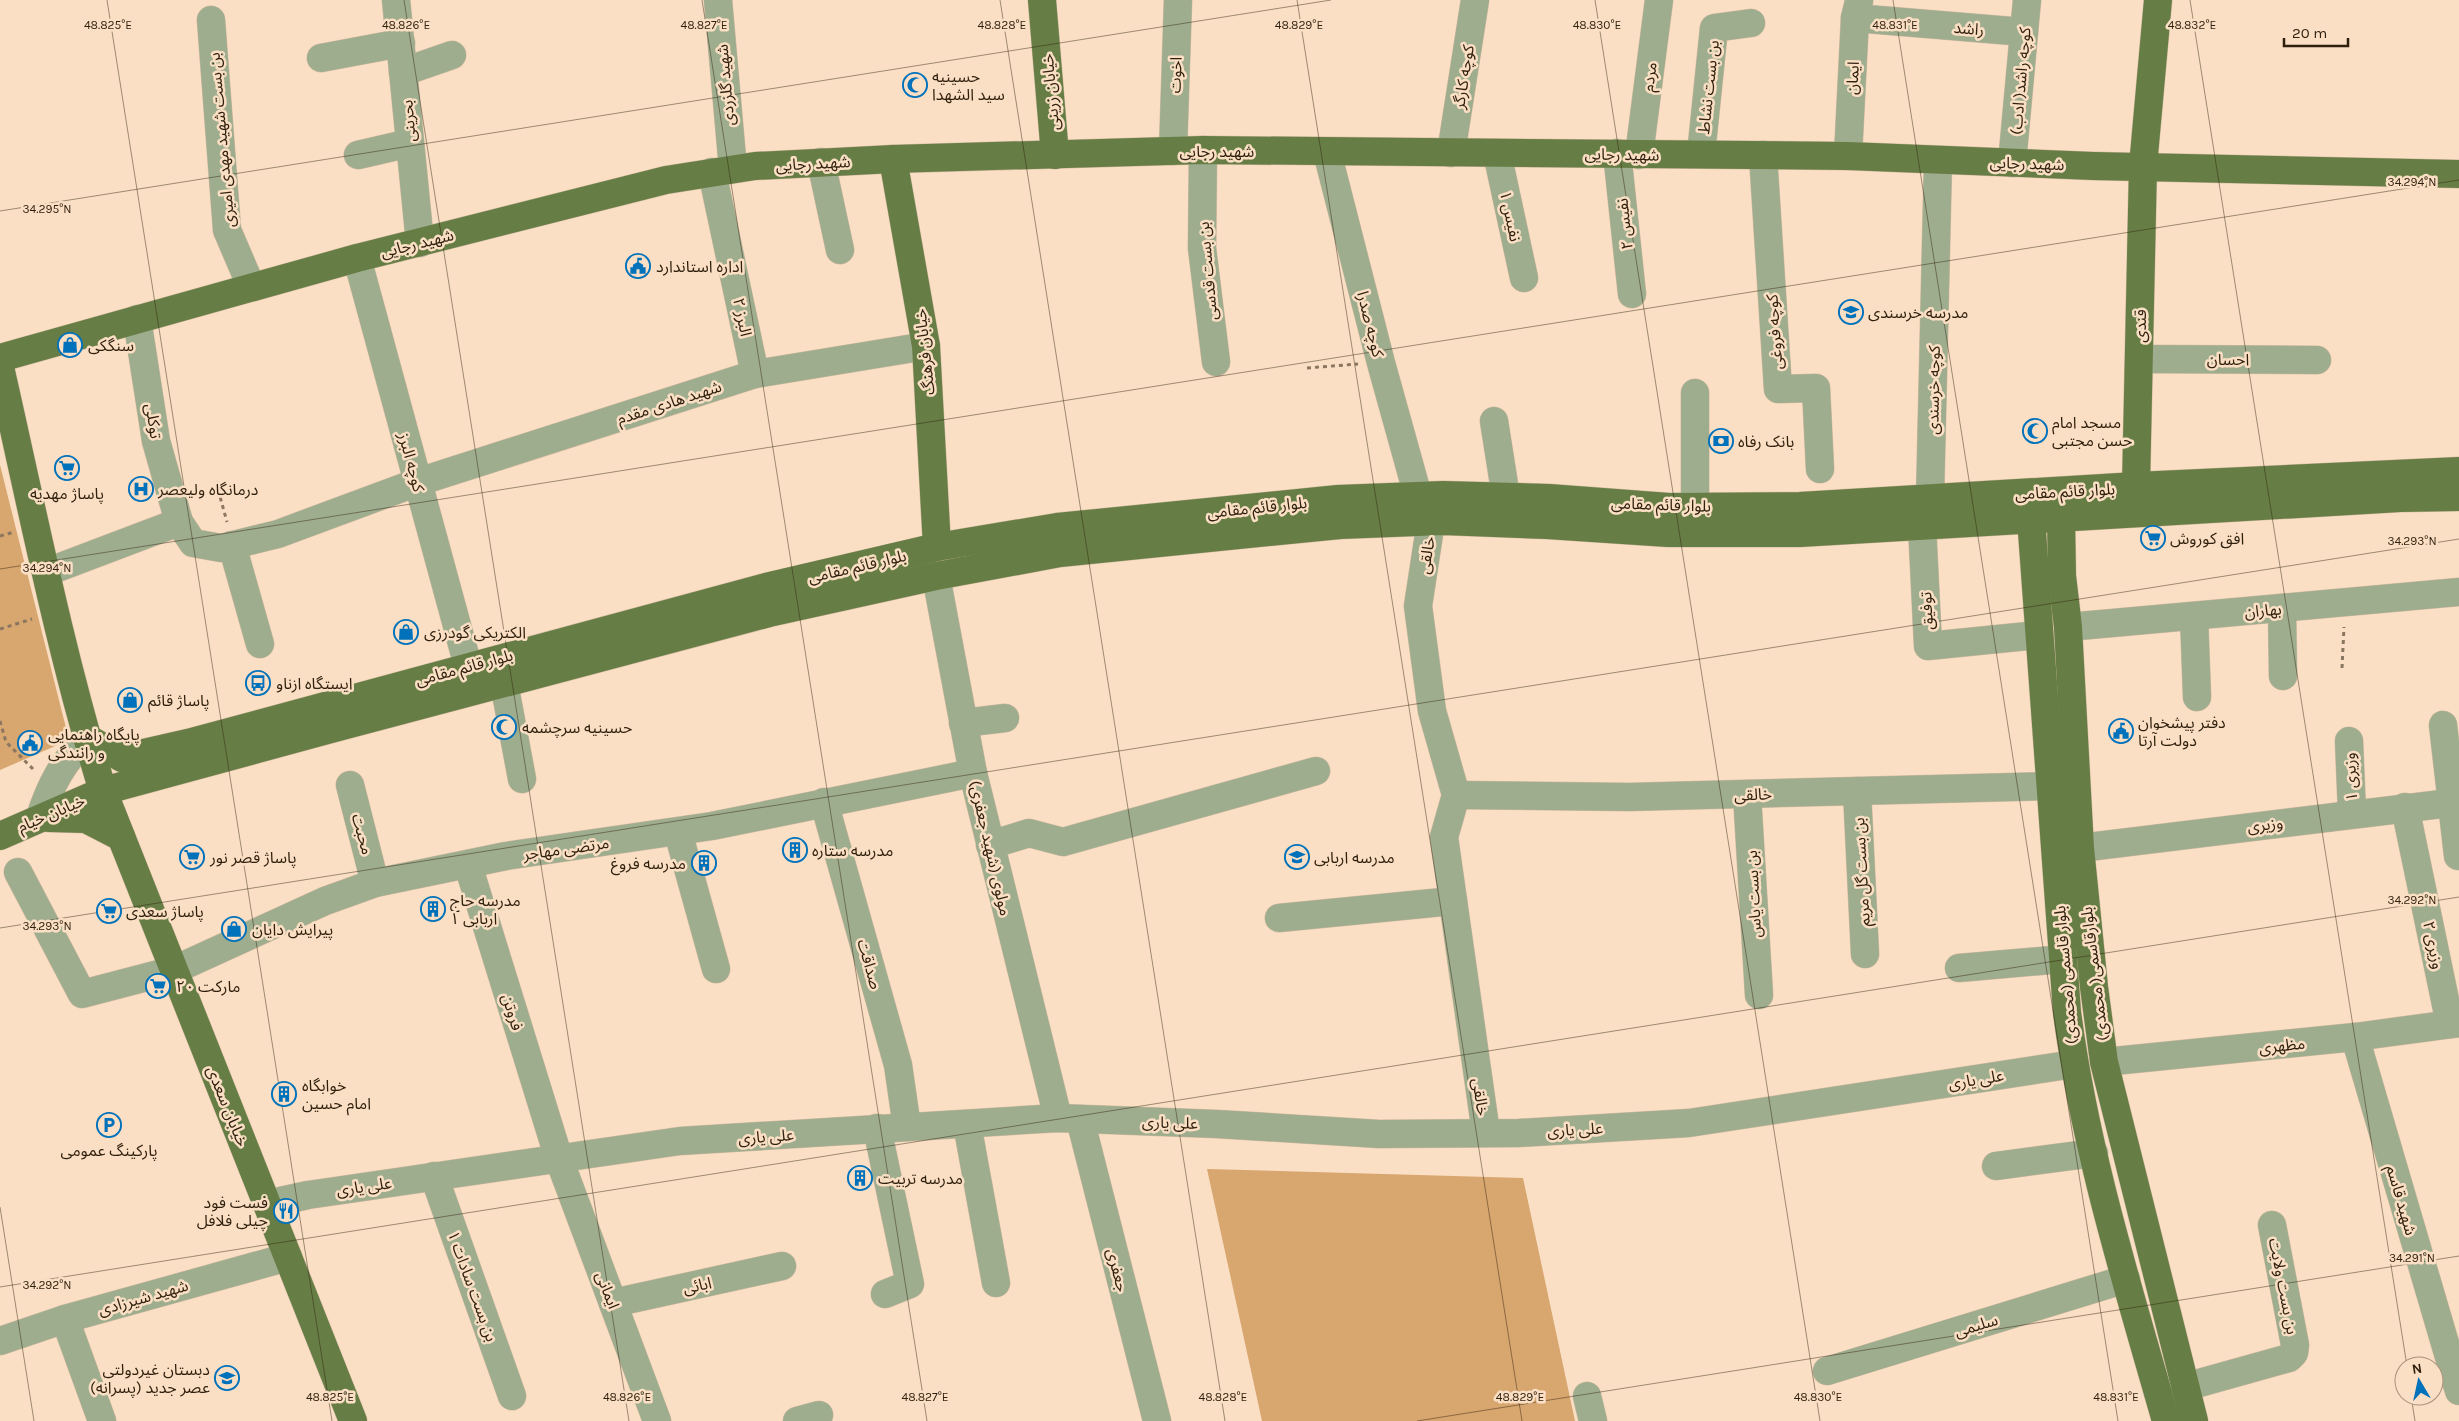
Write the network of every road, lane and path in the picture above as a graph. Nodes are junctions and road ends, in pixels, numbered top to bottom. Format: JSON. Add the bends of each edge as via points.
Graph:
{"nodes":[{"id":1,"x":396,"y":0,"type":"edge"},
{"id":2,"x":718,"y":0,"type":"edge"},
{"id":3,"x":1042,"y":0,"type":"edge"},
{"id":4,"x":1178,"y":0,"type":"edge"},
{"id":5,"x":1475,"y":0,"type":"edge"},
{"id":6,"x":1659,"y":0,"type":"edge"},
{"id":7,"x":2027,"y":0,"type":"edge"},
{"id":8,"x":2158,"y":0,"type":"edge"},
{"id":9,"x":1857,"y":9,"type":"edge"},
{"id":10,"x":211,"y":20,"type":"dead end"},
{"id":11,"x":1751,"y":23,"type":"dead end"},
{"id":12,"x":2024,"y":32,"type":"junction"},
{"id":13,"x":401,"y":43,"type":"junction"},
{"id":14,"x":452,"y":54,"type":"dead end"},
{"id":15,"x":320,"y":58,"type":"dead end"},
{"id":16,"x":404,"y":72,"type":"junction"},
{"id":17,"x":410,"y":143,"type":"junction"},
{"id":18,"x":1204,"y":150,"type":"junction"},
{"id":19,"x":1173,"y":151,"type":"junction"},
{"id":20,"x":1327,"y":152,"type":"junction"},
{"id":21,"x":1451,"y":153,"type":"junction"},
{"id":22,"x":1497,"y":153,"type":"junction"},
{"id":23,"x":1628,"y":154,"type":"junction"},
{"id":24,"x":1701,"y":154,"type":"junction"},
{"id":25,"x":358,"y":155,"type":"dead end"},
{"id":26,"x":1055,"y":155,"type":"junction"},
{"id":27,"x":1763,"y":155,"type":"junction"},
{"id":28,"x":1848,"y":156,"type":"junction"},
{"id":29,"x":892,"y":159,"type":"junction"},
{"id":30,"x":1938,"y":161,"type":"junction"},
{"id":31,"x":821,"y":162,"type":"junction"},
{"id":32,"x":2012,"y":162,"type":"junction"},
{"id":33,"x":2143,"y":166,"type":"junction"},
{"id":34,"x":722,"y":171,"type":"junction"},
{"id":35,"x":2459,"y":174,"type":"edge"},
{"id":36,"x":420,"y":242,"type":"junction"},
{"id":37,"x":840,"y":250,"type":"dead end"},
{"id":38,"x":357,"y":258,"type":"junction"},
{"id":39,"x":1524,"y":278,"type":"dead end"},
{"id":40,"x":251,"y":286,"type":"junction"},
{"id":41,"x":1632,"y":294,"type":"dead end"},
{"id":42,"x":136,"y":319,"type":"junction"},
{"id":43,"x":926,"y":346,"type":"junction"},
{"id":44,"x":0,"y":358,"type":"edge"},
{"id":45,"x":2140,"y":359,"type":"junction"},
{"id":46,"x":2317,"y":360,"type":"dead end"},
{"id":47,"x":1216,"y":362,"type":"dead end"},
{"id":48,"x":1381,"y":363,"type":"junction"},
{"id":49,"x":0,"y":367,"type":"edge"},
{"id":50,"x":1307,"y":368,"type":"dead end"},
{"id":51,"x":756,"y":374,"type":"junction"},
{"id":52,"x":1695,"y":394,"type":"dead end"},
{"id":53,"x":1494,"y":421,"type":"dead end"},
{"id":54,"x":1820,"y":469,"type":"dead end"},
{"id":55,"x":2459,"y":471,"type":"edge"},
{"id":56,"x":216,"y":482,"type":"dead end"},
{"id":57,"x":418,"y":482,"type":"junction"},
{"id":58,"x":2136,"y":486,"type":"junction"},
{"id":59,"x":2400,"y":486,"type":"junction"},
{"id":60,"x":1418,"y":496,"type":"junction"},
{"id":61,"x":1506,"y":497,"type":"junction"},
{"id":62,"x":2459,"y":497,"type":"edge"},
{"id":63,"x":1930,"y":499,"type":"junction"},
{"id":64,"x":1695,"y":507,"type":"junction"},
{"id":65,"x":1548,"y":512,"type":"junction"},
{"id":66,"x":2061,"y":517,"type":"junction"},
{"id":67,"x":2031,"y":518,"type":"junction"},
{"id":68,"x":1431,"y":521,"type":"junction"},
{"id":69,"x":179,"y":522,"type":"junction"},
{"id":70,"x":1922,"y":525,"type":"junction"},
{"id":71,"x":232,"y":545,"type":"junction"},
{"id":72,"x":937,"y":547,"type":"junction"},
{"id":73,"x":46,"y":572,"type":"junction"},
{"id":74,"x":936,"y":576,"type":"junction"},
{"id":75,"x":2062,"y":576,"type":"junction"},
{"id":76,"x":2035,"y":578,"type":"junction"},
{"id":77,"x":2459,"y":592,"type":"edge"},
{"id":78,"x":2345,"y":603,"type":"junction"},
{"id":79,"x":2282,"y":608,"type":"junction"},
{"id":80,"x":727,"y":611,"type":"junction"},
{"id":81,"x":56,"y":612,"type":"junction"},
{"id":82,"x":2194,"y":616,"type":"junction"},
{"id":83,"x":2068,"y":627,"type":"junction"},
{"id":84,"x":0,"y":629,"type":"edge"},
{"id":85,"x":2038,"y":635,"type":"junction"},
{"id":86,"x":260,"y":644,"type":"dead end"},
{"id":87,"x":468,"y":666,"type":"junction"},
{"id":88,"x":2342,"y":668,"type":"dead end"},
{"id":89,"x":2283,"y":676,"type":"dead end"},
{"id":90,"x":504,"y":683,"type":"junction"},
{"id":91,"x":2197,"y":697,"type":"dead end"},
{"id":92,"x":1005,"y":718,"type":"dead end"},
{"id":93,"x":0,"y":721,"type":"edge"},
{"id":94,"x":963,"y":723,"type":"junction"},
{"id":95,"x":2443,"y":725,"type":"dead end"},
{"id":96,"x":88,"y":738,"type":"junction"},
{"id":97,"x":2349,"y":742,"type":"dead end"},
{"id":98,"x":1316,"y":771,"type":"dead end"},
{"id":99,"x":973,"y":773,"type":"junction"},
{"id":100,"x":522,"y":780,"type":"dead end"},
{"id":101,"x":350,"y":785,"type":"dead end"},
{"id":102,"x":2049,"y":786,"type":"junction"},
{"id":103,"x":50,"y":787,"type":"junction"},
{"id":104,"x":103,"y":791,"type":"junction"},
{"id":105,"x":1857,"y":791,"type":"junction"},
{"id":106,"x":1747,"y":794,"type":"junction"},
{"id":107,"x":1456,"y":795,"type":"junction"},
{"id":108,"x":824,"y":802,"type":"junction"},
{"id":109,"x":2450,"y":803,"type":"junction"},
{"id":110,"x":2405,"y":808,"type":"junction"},
{"id":111,"x":2352,"y":813,"type":"junction"},
{"id":112,"x":40,"y":817,"type":"junction"},
{"id":113,"x":3,"y":832,"type":"edge"},
{"id":114,"x":678,"y":832,"type":"junction"},
{"id":115,"x":122,"y":837,"type":"junction"},
{"id":116,"x":990,"y":845,"type":"junction"},
{"id":117,"x":2080,"y":848,"type":"junction"},
{"id":118,"x":2458,"y":856,"type":"dead end"},
{"id":119,"x":468,"y":865,"type":"junction"},
{"id":120,"x":18,"y":872,"type":"dead end"},
{"id":121,"x":375,"y":883,"type":"junction"},
{"id":122,"x":1453,"y":901,"type":"junction"},
{"id":123,"x":1279,"y":918,"type":"dead end"},
{"id":124,"x":1865,"y":954,"type":"dead end"},
{"id":125,"x":2062,"y":959,"type":"junction"},
{"id":126,"x":1959,"y":968,"type":"dead end"},
{"id":127,"x":716,"y":969,"type":"dead end"},
{"id":128,"x":174,"y":970,"type":"junction"},
{"id":129,"x":1759,"y":994,"type":"dead end"},
{"id":130,"x":2454,"y":1024,"type":"edge"},
{"id":131,"x":2356,"y":1037,"type":"junction"},
{"id":132,"x":2104,"y":1062,"type":"junction"},
{"id":133,"x":2074,"y":1064,"type":"junction"},
{"id":134,"x":1069,"y":1119,"type":"junction"},
{"id":135,"x":967,"y":1124,"type":"junction"},
{"id":136,"x":907,"y":1127,"type":"junction"},
{"id":137,"x":877,"y":1128,"type":"junction"},
{"id":138,"x":1486,"y":1133,"type":"junction"},
{"id":139,"x":2094,"y":1153,"type":"junction"},
{"id":140,"x":559,"y":1159,"type":"junction"},
{"id":141,"x":1996,"y":1166,"type":"dead end"},
{"id":142,"x":434,"y":1176,"type":"junction"},
{"id":143,"x":267,"y":1204,"type":"junction"},
{"id":144,"x":2272,"y":1225,"type":"dead end"},
{"id":145,"x":288,"y":1257,"type":"junction"},
{"id":146,"x":782,"y":1266,"type":"dead end"},
{"id":147,"x":2126,"y":1279,"type":"junction"},
{"id":148,"x":996,"y":1283,"type":"dead end"},
{"id":149,"x":885,"y":1294,"type":"dead end"},
{"id":150,"x":613,"y":1303,"type":"junction"},
{"id":151,"x":65,"y":1319,"type":"junction"},
{"id":152,"x":0,"y":1341,"type":"edge"},
{"id":153,"x":1827,"y":1371,"type":"dead end"},
{"id":154,"x":2185,"y":1387,"type":"junction"},
{"id":155,"x":2459,"y":1391,"type":"edge"},
{"id":156,"x":512,"y":1396,"type":"dead end"},
{"id":157,"x":102,"y":1421,"type":"edge"},
{"id":158,"x":353,"y":1421,"type":"edge"},
{"id":159,"x":657,"y":1421,"type":"edge"},
{"id":160,"x":1157,"y":1421,"type":"edge"},
{"id":161,"x":2166,"y":1421,"type":"edge"},
{"id":162,"x":2194,"y":1421,"type":"edge"}],
"edges":[{"from":1,"to":13,"type":"street","name":"بحرینی"},
{"from":2,"to":34,"type":"street","name":"شهید گلزردی"},
{"from":3,"to":26,"type":"main road","name":"خیابان زرینی"},
{"from":4,"to":19,"type":"street","name":"اخوت"},
{"from":5,"to":21,"type":"street","name":"کوچه کارگر"},
{"from":6,"to":23,"type":"street","name":"مردم"},
{"from":7,"to":12,"type":"street","name":"کوچه راشد( ادب)"},
{"from":8,"to":33,"type":"main road","name":"قندی"},
{"from":9,"to":12,"type":"street","name":"راشد"},
{"from":9,"to":28,"type":"street","name":"ایمان"},
{"from":10,"to":40,"type":"street","name":"بن بست شهید مهدی امیری","via":[[227,230]]},
{"from":11,"to":24,"type":"street","name":"بن بست نشاط","via":[[1714,28]]},
{"from":12,"to":32,"type":"street","name":"کوچه راشد( ادب)"},
{"from":13,"to":15,"type":"street"},
{"from":13,"to":16,"type":"street","name":"بحرینی"},
{"from":14,"to":16,"type":"street"},
{"from":16,"to":17,"type":"street","name":"بحرینی"},
{"from":17,"to":25,"type":"street"},
{"from":17,"to":36,"type":"street","name":"بحرینی"},
{"from":18,"to":19,"type":"main road","name":"شهید رجایی"},
{"from":18,"to":20,"type":"main road","name":"شهید رجایی"},
{"from":18,"to":47,"type":"street","name":"بن بست قدسی","via":[[1202,248]]},
{"from":19,"to":26,"type":"main road","name":"شهید رجایی"},
{"from":20,"to":21,"type":"main road","name":"شهید رجایی"},
{"from":20,"to":48,"type":"street","name":"کوچه صدرا"},
{"from":21,"to":22,"type":"main road","name":"شهید رجایی"},
{"from":22,"to":23,"type":"main road","name":"شهید رجایی"},
{"from":22,"to":39,"type":"street","name":"نفیس ‍۱"},
{"from":23,"to":24,"type":"main road","name":"شهید رجایی"},
{"from":23,"to":41,"type":"street","name":"نفیس ۲"},
{"from":24,"to":27,"type":"main road","name":"شهید رجایی"},
{"from":26,"to":29,"type":"main road","name":"شهید رجایی"},
{"from":27,"to":28,"type":"main road","name":"شهید رجایی"},
{"from":27,"to":54,"type":"street","name":"کوچه فروغی","via":[[1778,389],[1816,388]]},
{"from":28,"to":30,"type":"main road","name":"شهید رجایی"},
{"from":29,"to":31,"type":"main road","name":"شهید رجایی"},
{"from":29,"to":43,"type":"main road","name":"خیابان فرهنگ"},
{"from":30,"to":32,"type":"main road","name":"شهید رجایی"},
{"from":30,"to":63,"type":"street","name":"کوچه خرسندی"},
{"from":31,"to":34,"type":"main road","name":"شهید رجایی"},
{"from":31,"to":37,"type":"street"},
{"from":32,"to":33,"type":"main road","name":"شهید رجایی"},
{"from":33,"to":35,"type":"main road","name":"شهید رجایی"},
{"from":33,"to":45,"type":"main road","name":"قندی"},
{"from":34,"to":36,"type":"main road","name":"شهید رجایی","via":[[666,180]]},
{"from":34,"to":51,"type":"street","name":"البرز ۲"},
{"from":36,"to":38,"type":"main road","name":"شهید رجایی"},
{"from":38,"to":40,"type":"main road","name":"شهید رجایی"},
{"from":38,"to":57,"type":"street","name":"کوچه البرز"},
{"from":40,"to":42,"type":"main road","name":"شهید رجایی"},
{"from":42,"to":44,"type":"main road","name":"شهید رجایی"},
{"from":42,"to":69,"type":"street","name":"توکلی","via":[[156,441]]},
{"from":43,"to":51,"type":"street","name":"شهید هادی مقدم"},
{"from":43,"to":72,"type":"main road","name":"خیابان فرهنگ"},
{"from":45,"to":46,"type":"street","name":"احسان"},
{"from":45,"to":58,"type":"main road","name":"قندی"},
{"from":48,"to":50,"type":"path"},
{"from":48,"to":60,"type":"street","name":"کوچه صدرا"},
{"from":49,"to":73,"type":"main road","name":"خیابان سعدی"},
{"from":51,"to":57,"type":"street","name":"شهید هادی مقدم"},
{"from":52,"to":64,"type":"street"},
{"from":53,"to":61,"type":"street"},
{"from":55,"to":59,"type":"main road","name":"بلوار قائم مقامی"},
{"from":56,"to":71,"type":"path"},
{"from":57,"to":71,"type":"street","name":"شهید هادی مقدم","via":[[278,534]]},
{"from":57,"to":87,"type":"street","name":"کوچه البرز"},
{"from":58,"to":59,"type":"main road","name":"بلوار قائم مقامی"},
{"from":58,"to":63,"type":"main road","name":"بلوار قائم مقامی"},
{"from":59,"to":62,"type":"main road","name":"بلوار قائم مقامی"},
{"from":59,"to":66,"type":"main road","name":"بلوار قائم مقامی"},
{"from":60,"to":61,"type":"main road","name":"بلوار قائم مقامی"},
{"from":60,"to":72,"type":"main road","name":"بلوار قائم مقامی","via":[[1338,499],[1057,527]]},
{"from":61,"to":65,"type":"main road","name":"بلوار قائم مقامی"},
{"from":63,"to":64,"type":"main road","name":"بلوار قائم مقامی","via":[[1800,506]]},
{"from":64,"to":65,"type":"main road","name":"بلوار قائم مقامی"},
{"from":65,"to":68,"type":"main road","name":"بلوار قائم مقامی"},
{"from":65,"to":70,"type":"main road","name":"بلوار قائم مقامی","via":[[1668,533],[1800,533]]},
{"from":66,"to":67,"type":"main road","name":"بلوار قائم مقامی"},
{"from":66,"to":75,"type":"main road","name":"بلوارقاسمی( محمدی)"},
{"from":67,"to":70,"type":"main road","name":"بلوار قائم مقامی"},
{"from":67,"to":76,"type":"main road","name":"بلوار قاسمی (محمدی)"},
{"from":68,"to":74,"type":"main road","name":"بلوار قائم مقامی","via":[[1340,525],[1060,553]]},
{"from":68,"to":107,"type":"street","name":"خالقی","via":[[1418,606],[1432,711]]},
{"from":69,"to":71,"type":"street","name":"توکلی","via":[[193,543],[221,548]]},
{"from":69,"to":73,"type":"street"},
{"from":70,"to":85,"type":"street","name":"توفیق","via":[[1928,646]]},
{"from":71,"to":86,"type":"street"},
{"from":72,"to":80,"type":"main road","name":"بلوار قائم مقامی"},
{"from":73,"to":81,"type":"main road","name":"خیابان سعدی"},
{"from":74,"to":80,"type":"main road","name":"بلوار قائم مقامی"},
{"from":74,"to":94,"type":"street","name":"مولوی (شهید جعفری)"},
{"from":75,"to":76,"type":"main road","via":[[2053,572]]},
{"from":75,"to":83,"type":"main road","name":"بلوارقاسمی( محمدی)"},
{"from":76,"to":85,"type":"main road","name":"بلوار قاسمی (محمدی)"},
{"from":77,"to":78,"type":"street","name":"بهاران"},
{"from":78,"to":79,"type":"street","name":"بهاران"},
{"from":78,"to":88,"type":"path"},
{"from":79,"to":82,"type":"street","name":"بهاران"},
{"from":79,"to":89,"type":"street"},
{"from":80,"to":87,"type":"main road","name":"بلوار قائم مقامی"},
{"from":80,"to":90,"type":"main road","name":"بلوار قائم مقامی"},
{"from":81,"to":84,"type":"path"},
{"from":81,"to":96,"type":"main road","name":"خیابان سعدی"},
{"from":82,"to":83,"type":"street","name":"بهاران"},
{"from":82,"to":91,"type":"street"},
{"from":83,"to":117,"type":"main road","name":"بلوارقاسمی( محمدی)"},
{"from":85,"to":102,"type":"main road","name":"بلوار قاسمی (محمدی)"},
{"from":87,"to":96,"type":"main road","name":"بلوار قائم مقامی","via":[[122,758]]},
{"from":90,"to":100,"type":"street"},
{"from":90,"to":104,"type":"main road","name":"بلوار قائم مقامی"},
{"from":92,"to":94,"type":"street"},
{"from":93,"to":103,"type":"path","via":[[6,742]]},
{"from":94,"to":99,"type":"street","name":"مولوی (شهید جعفری)"},
{"from":95,"to":109,"type":"street"},
{"from":96,"to":103,"type":"street","via":[[70,756]]},
{"from":96,"to":104,"type":"main road","name":"خیابان سعدی"},
{"from":97,"to":111,"type":"street","name":"وزیری ۱"},
{"from":98,"to":116,"type":"street","via":[[1063,842],[1029,832]]},
{"from":99,"to":108,"type":"street","name":"مرتضی مهاجر"},
{"from":99,"to":116,"type":"street","name":"مولوی (شهید جعفری)"},
{"from":101,"to":121,"type":"street","name":"محبت"},
{"from":102,"to":105,"type":"street","name":"خالقی"},
{"from":102,"to":125,"type":"main road","name":"بلوار قاسمی (محمدی)"},
{"from":103,"to":112,"type":"street"},
{"from":104,"to":112,"type":"main road","name":"خیابان خیام"},
{"from":104,"to":115,"type":"main road","name":"خیابان سعدی"},
{"from":105,"to":106,"type":"street","name":"خالقی"},
{"from":105,"to":124,"type":"street","name":"بن بست گل مریم"},
{"from":106,"to":107,"type":"street","name":"خالقی","via":[[1630,797]]},
{"from":106,"to":129,"type":"street","name":"بن بست یاس"},
{"from":107,"to":122,"type":"street","name":"خالقی","via":[[1444,837]]},
{"from":108,"to":114,"type":"street","name":"مرتضی مهاجر"},
{"from":108,"to":136,"type":"street","name":"صداقت","via":[[898,1065]]},
{"from":109,"to":110,"type":"street","name":"وزیری"},
{"from":109,"to":118,"type":"street"},
{"from":110,"to":111,"type":"street","name":"وزیری"},
{"from":110,"to":130,"type":"street","name":"وزیری ۲"},
{"from":111,"to":117,"type":"street","name":"وزیری"},
{"from":112,"to":113,"type":"main road","name":"خیابان خیام"},
{"from":112,"to":115,"type":"main road","via":[[86,819]]},
{"from":114,"to":119,"type":"street","name":"مرتضی مهاجر","via":[[506,856]]},
{"from":114,"to":127,"type":"street"},
{"from":115,"to":128,"type":"main road","name":"خیابان سعدی"},
{"from":116,"to":134,"type":"street","name":"مولوی (شهید جعفری)"},
{"from":117,"to":132,"type":"main road","name":"بلوارقاسمی( محمدی)"},
{"from":119,"to":121,"type":"street","name":"مرتضی مهاجر"},
{"from":119,"to":140,"type":"street","name":"فروتن"},
{"from":120,"to":128,"type":"street","name":"مرتضی مهاجر","via":[[82,994]]},
{"from":121,"to":128,"type":"street","name":"مرتضی مهاجر","via":[[325,901]]},
{"from":122,"to":123,"type":"street"},
{"from":122,"to":138,"type":"street","name":"خالقی"},
{"from":125,"to":126,"type":"street"},
{"from":125,"to":133,"type":"main road","name":"بلوار قاسمی (محمدی)"},
{"from":128,"to":143,"type":"main road","name":"خیابان سعدی"},
{"from":130,"to":131,"type":"street","name":"مظهری"},
{"from":131,"to":132,"type":"street","name":"مظهری"},
{"from":131,"to":155,"type":"street","name":"شهید قاسم"},
{"from":132,"to":133,"type":"main road"},
{"from":132,"to":154,"type":"main road","name":"بلوارقاسمی( محمدی)"},
{"from":133,"to":138,"type":"street","name":"علی یاری","via":[[1689,1123]]},
{"from":133,"to":139,"type":"main road","name":"بلوار قاسمی (محمدی)"},
{"from":134,"to":135,"type":"street","name":"علی یاری"},
{"from":134,"to":138,"type":"street","name":"علی یاری","via":[[1379,1134]]},
{"from":134,"to":160,"type":"street","name":"جعفری"},
{"from":135,"to":136,"type":"street","name":"علی یاری"},
{"from":135,"to":148,"type":"street"},
{"from":136,"to":137,"type":"street","name":"علی یاری"},
{"from":137,"to":140,"type":"street","name":"علی یاری","via":[[680,1141]]},
{"from":137,"to":149,"type":"street","via":[[910,1284]]},
{"from":139,"to":141,"type":"street"},
{"from":139,"to":147,"type":"main road","name":"بلوار قاسمی (محمدی)"},
{"from":140,"to":142,"type":"street","name":"علی یاری"},
{"from":140,"to":150,"type":"street","name":"ایمانی"},
{"from":142,"to":143,"type":"street","name":"علی یاری"},
{"from":142,"to":156,"type":"street","name":"بن بست سادات ۱"},
{"from":143,"to":145,"type":"main road","name":"خیابان سعدی"},
{"from":144,"to":154,"type":"street","name":"بن بست ولایت","via":[[2296,1345],[2294,1353],[2289,1358]]},
{"from":145,"to":151,"type":"street","name":"شهید شیرزادی"},
{"from":145,"to":158,"type":"main road","name":"خیابان سعدی"},
{"from":146,"to":150,"type":"street","name":"ابائی"},
{"from":147,"to":153,"type":"street","name":"سلیمی"},
{"from":147,"to":161,"type":"main road","name":"بلوار قاسمی (محمدی)"},
{"from":150,"to":159,"type":"street","name":"ایمانی"},
{"from":151,"to":152,"type":"street","name":"شهید شیرزادی"},
{"from":151,"to":157,"type":"street"},
{"from":154,"to":162,"type":"main road","name":"بلوارقاسمی( محمدی)"}]}
